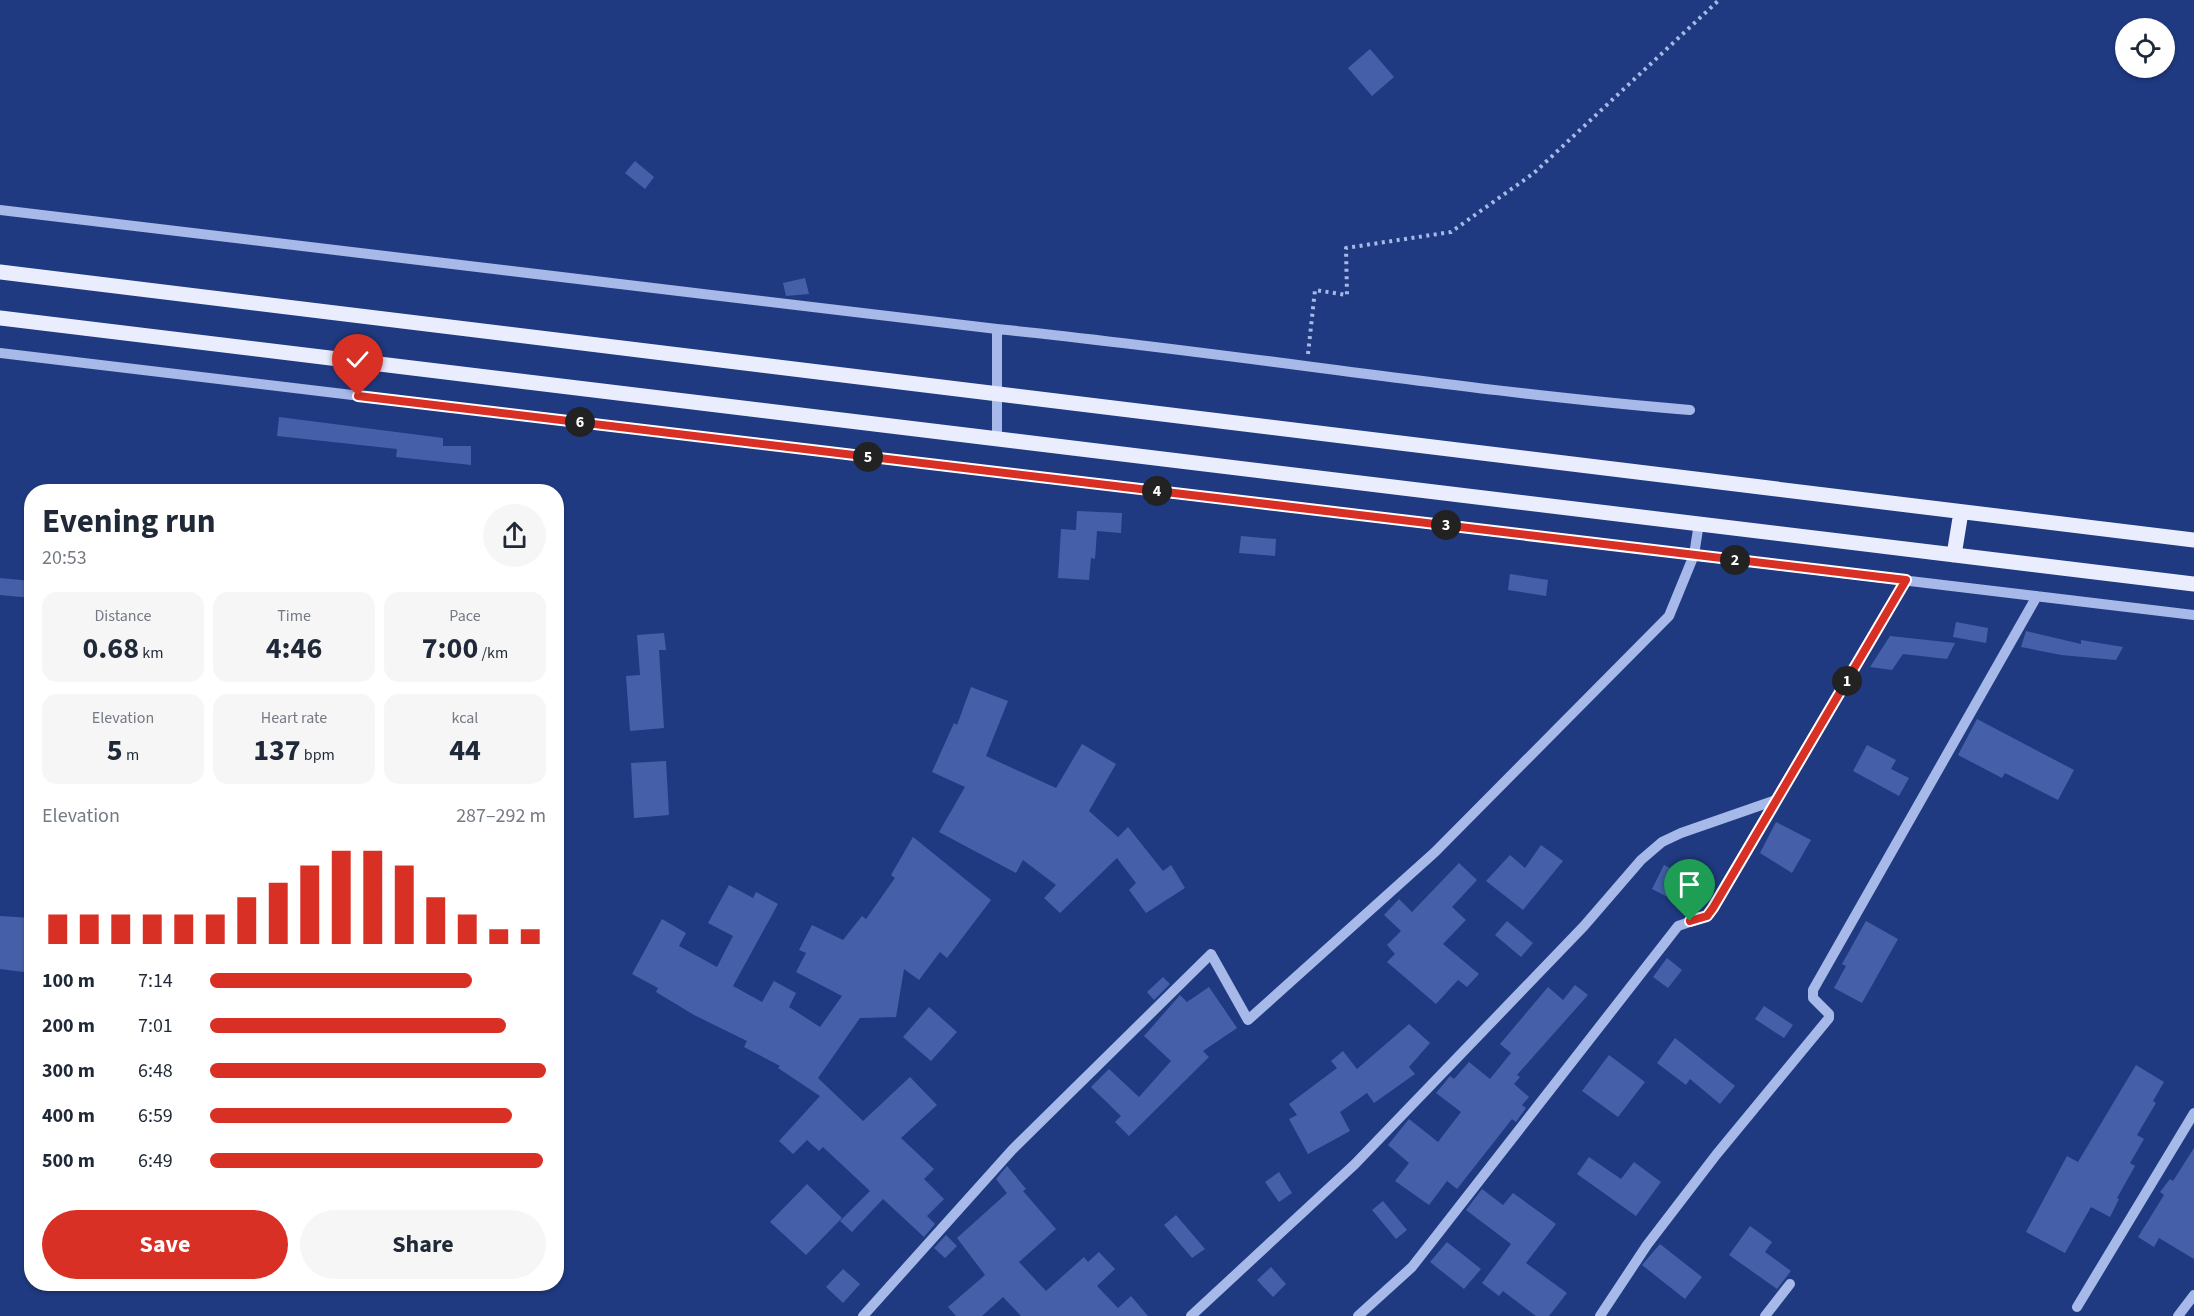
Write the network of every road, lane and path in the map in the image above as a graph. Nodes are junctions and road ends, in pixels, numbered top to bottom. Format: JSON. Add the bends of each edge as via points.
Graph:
{"nodes":[{"id":1,"x":1719,"y":0,"type":"edge"},
{"id":2,"x":0,"y":210,"type":"edge"},
{"id":3,"x":0,"y":272,"type":"edge"},
{"id":4,"x":0,"y":318,"type":"edge"},
{"id":5,"x":997,"y":329,"type":"junction"},
{"id":6,"x":0,"y":353,"type":"edge"},
{"id":7,"x":1306,"y":366,"type":"junction"},
{"id":8,"x":996,"y":394,"type":"junction"},
{"id":9,"x":1690,"y":410,"type":"dead end"},
{"id":10,"x":997,"y":439,"type":"junction"},
{"id":11,"x":1961,"y":512,"type":"junction"},
{"id":12,"x":1699,"y":523,"type":"junction"},
{"id":13,"x":2194,"y":540,"type":"edge"},
{"id":14,"x":1694,"y":555,"type":"junction"},
{"id":15,"x":1954,"y":555,"type":"junction"},
{"id":16,"x":1906,"y":580,"type":"junction"},
{"id":17,"x":2194,"y":584,"type":"edge"},
{"id":18,"x":2037,"y":596,"type":"junction"},
{"id":19,"x":2194,"y":615,"type":"edge"},
{"id":20,"x":1776,"y":800,"type":"junction"},
{"id":21,"x":2194,"y":1113,"type":"edge"},
{"id":22,"x":1790,"y":1284,"type":"dead end"},
{"id":23,"x":2194,"y":1295,"type":"edge"},
{"id":24,"x":2077,"y":1307,"type":"dead end"},
{"id":25,"x":863,"y":1316,"type":"edge"},
{"id":26,"x":1191,"y":1316,"type":"edge"},
{"id":27,"x":1358,"y":1316,"type":"edge"},
{"id":28,"x":1600,"y":1316,"type":"edge"},
{"id":29,"x":1765,"y":1316,"type":"edge"},
{"id":30,"x":2178,"y":1316,"type":"edge"}],
"edges":[{"from":1,"to":7,"type":"path","via":[[1534,173],[1451,232],[1346,248],[1347,295],[1315,290]]},
{"from":2,"to":5,"type":"street"},
{"from":3,"to":8,"type":"main road"},
{"from":4,"to":10,"type":"main road"},
{"from":5,"to":7,"type":"street","via":[[1149,344]]},
{"from":5,"to":8,"type":"street"},
{"from":6,"to":14,"type":"street"},
{"from":7,"to":9,"type":"street"},
{"from":8,"to":10,"type":"street"},
{"from":8,"to":11,"type":"main road"},
{"from":10,"to":12,"type":"main road"},
{"from":11,"to":13,"type":"main road"},
{"from":11,"to":15,"type":"main road"},
{"from":12,"to":14,"type":"street"},
{"from":12,"to":15,"type":"main road"},
{"from":14,"to":16,"type":"street"},
{"from":14,"to":25,"type":"street","via":[[1669,616],[1436,852],[1248,1020],[1211,954],[1012,1150]]},
{"from":15,"to":17,"type":"main road"},
{"from":16,"to":18,"type":"street"},
{"from":16,"to":20,"type":"street"},
{"from":18,"to":19,"type":"street"},
{"from":18,"to":28,"type":"street","via":[[1812,990],[1829,1018],[1661,1227]]},
{"from":20,"to":26,"type":"street","via":[[1681,833],[1662,842],[1641,860],[1584,926],[1355,1164]]},
{"from":20,"to":27,"type":"street","via":[[1707,916],[1678,926],[1412,1267]]},
{"from":21,"to":24,"type":"street"},
{"from":22,"to":29,"type":"street"},
{"from":23,"to":30,"type":"street"}]}
